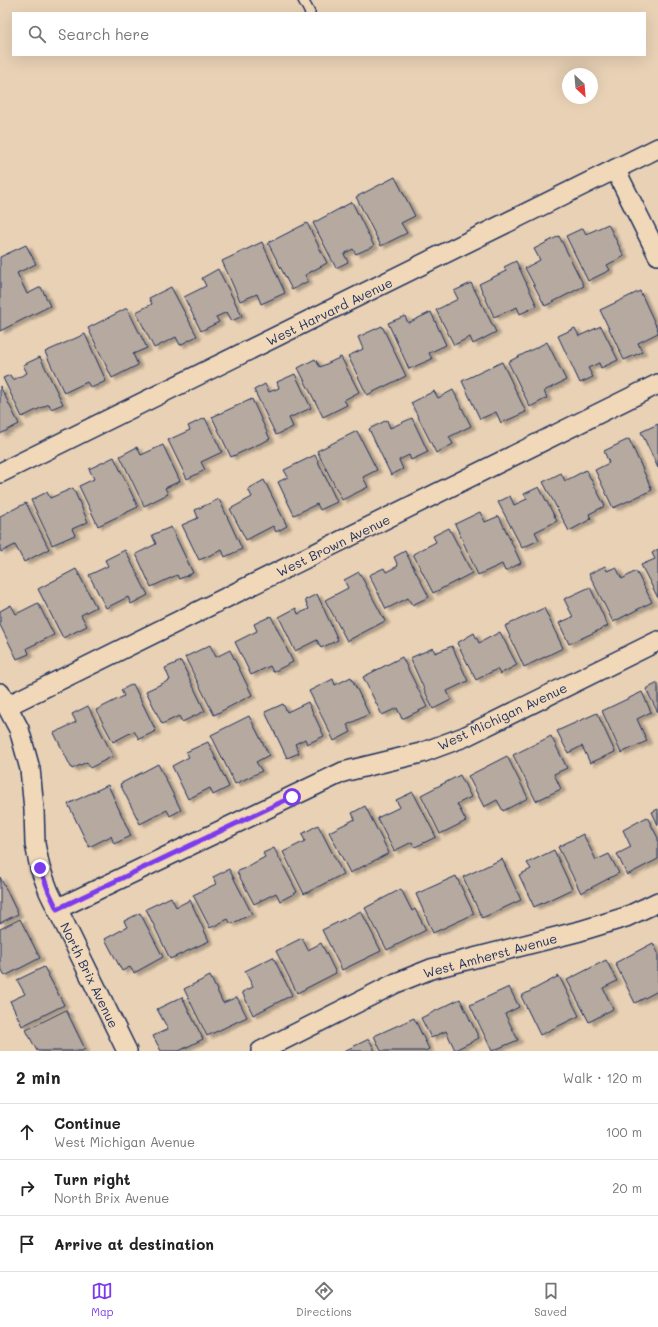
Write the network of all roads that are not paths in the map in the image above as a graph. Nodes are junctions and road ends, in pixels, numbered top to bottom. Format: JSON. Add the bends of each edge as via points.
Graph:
{"nodes":[{"id":1,"x":303,"y":0,"type":"edge"},
{"id":2,"x":309,"y":12,"type":"edge"},
{"id":3,"x":658,"y":148,"type":"edge"},
{"id":4,"x":615,"y":169,"type":"junction"},
{"id":5,"x":658,"y":255,"type":"edge"},
{"id":6,"x":658,"y":384,"type":"edge"},
{"id":7,"x":0,"y":473,"type":"edge"},
{"id":8,"x":658,"y":641,"type":"edge"},
{"id":9,"x":4,"y":700,"type":"edge"},
{"id":10,"x":658,"y":902,"type":"edge"},
{"id":11,"x":57,"y":909,"type":"junction"},
{"id":12,"x":127,"y":1051,"type":"edge"},
{"id":13,"x":261,"y":1051,"type":"edge"}],
"edges":[{"from":1,"to":2,"type":"lane"},
{"from":3,"to":4,"type":"street","name":"West Harvard Avenue"},
{"from":4,"to":5,"type":"street"},
{"from":4,"to":7,"type":"street","name":"West Harvard Avenue"},
{"from":6,"to":9,"type":"street","name":"West Brown Avenue"},
{"from":8,"to":11,"type":"street","name":"West Michigan Avenue","via":[[464,737],[421,753],[343,772]]},
{"from":9,"to":11,"type":"street","name":"North Brix Avenue","via":[[19,729],[30,769],[36,850],[40,868]]},
{"from":10,"to":13,"type":"street","name":"West Amherst Avenue","via":[[626,917],[580,931],[431,969],[396,983]]},
{"from":11,"to":12,"type":"street","name":"North Brix Avenue"}]}
